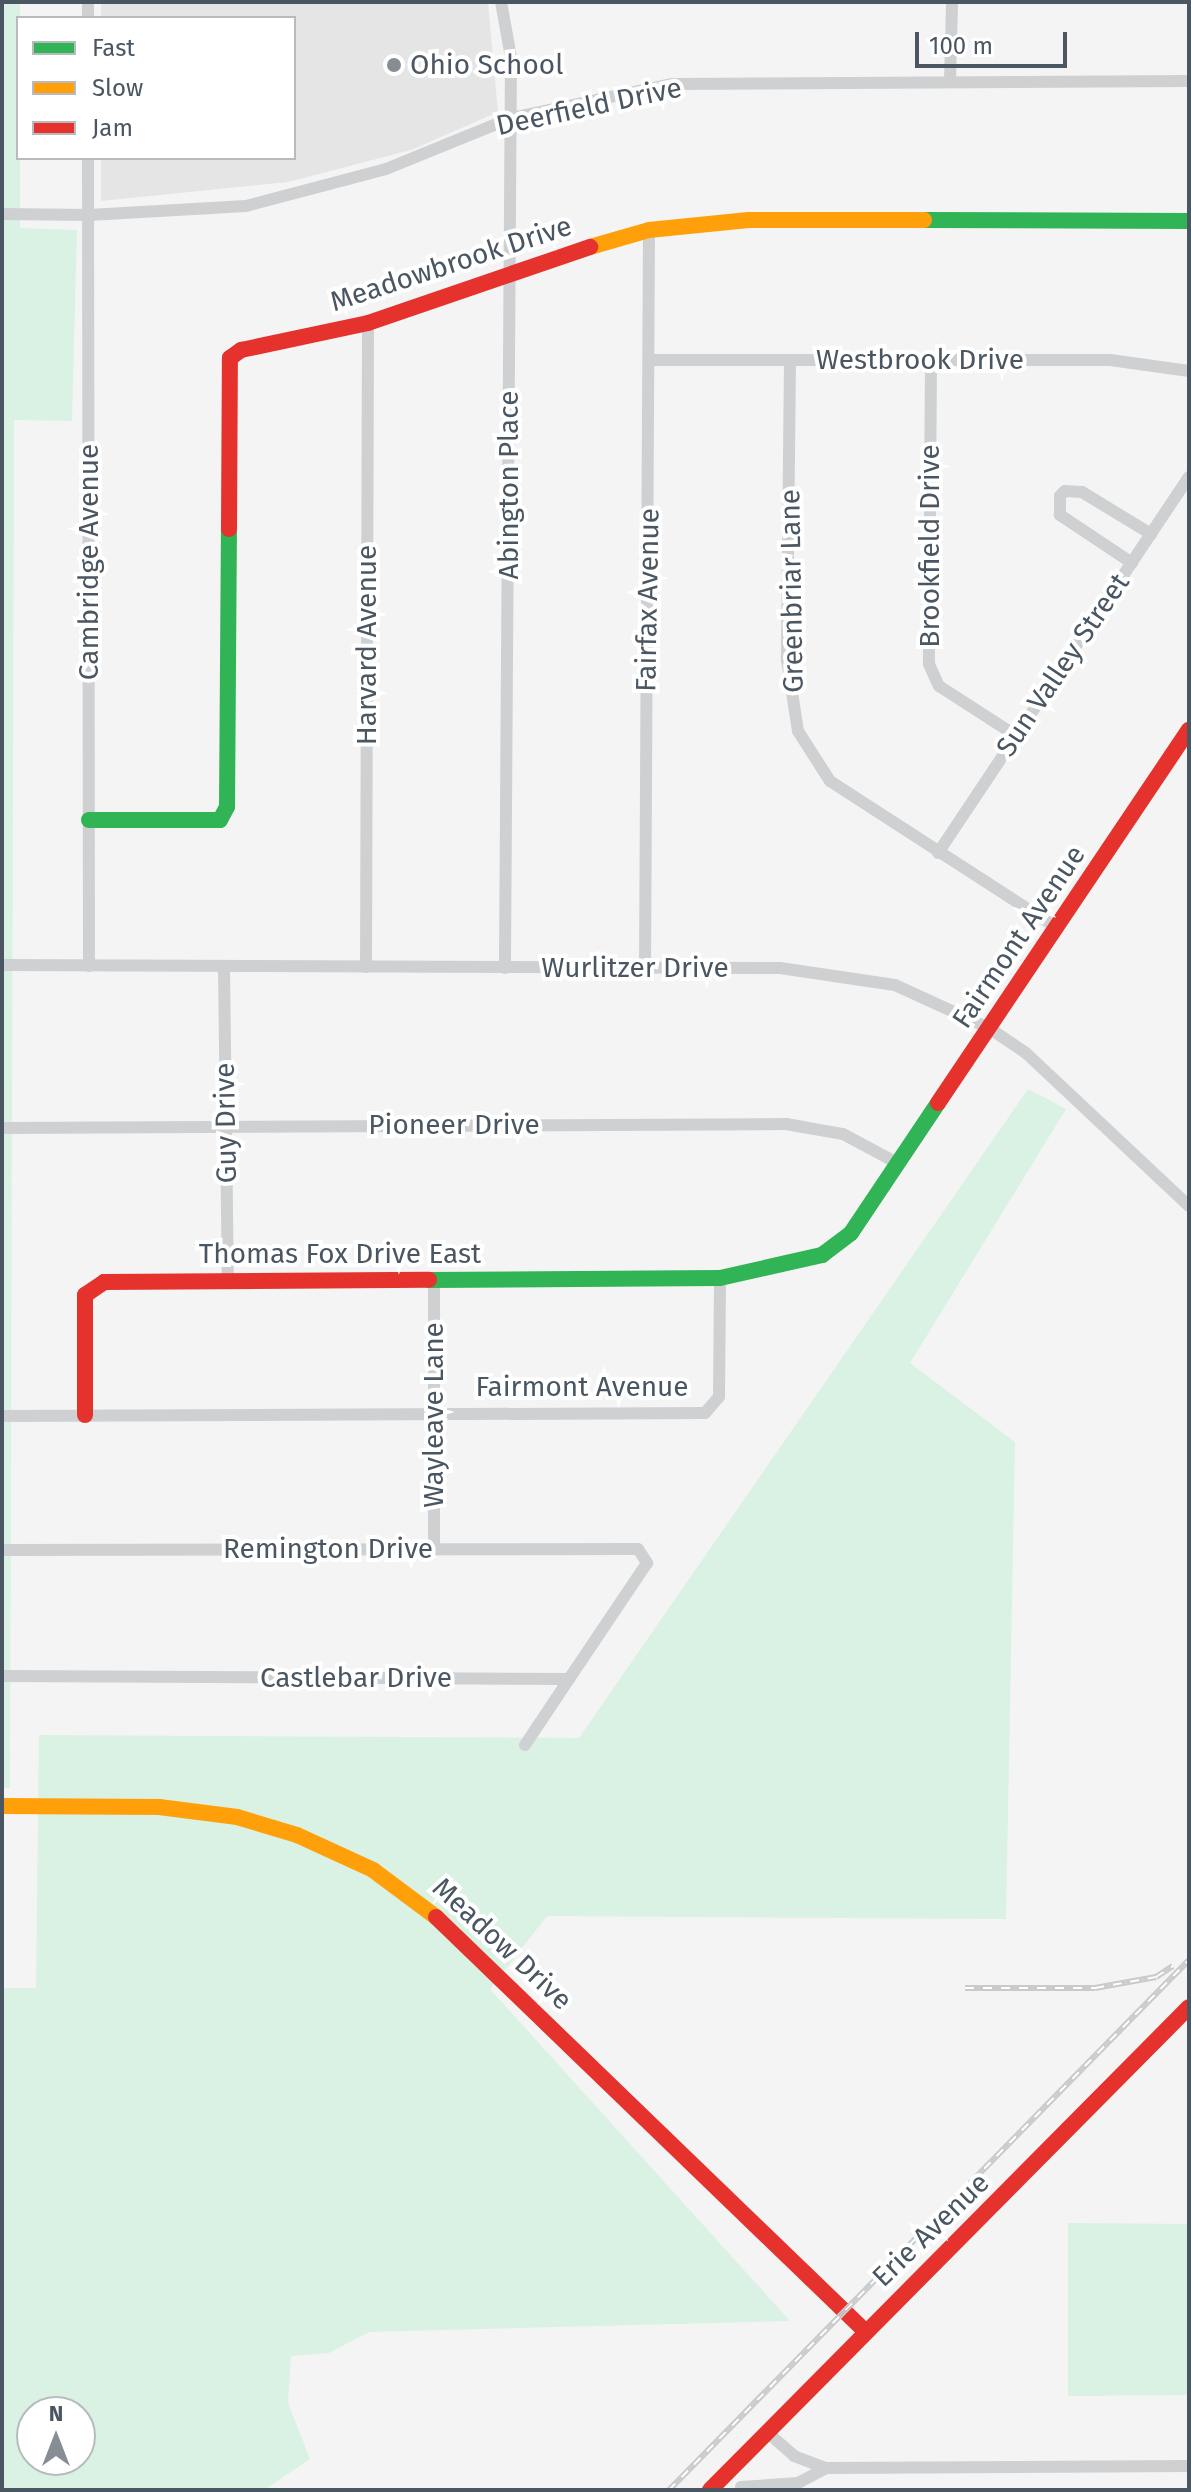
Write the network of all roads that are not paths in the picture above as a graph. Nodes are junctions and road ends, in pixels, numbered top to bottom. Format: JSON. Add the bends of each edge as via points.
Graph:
{"nodes":[{"id":1,"x":501,"y":2,"type":"edge"},
{"id":2,"x":952,"y":2,"type":"edge"},
{"id":3,"x":950,"y":81,"type":"junction"},
{"id":4,"x":1189,"y":81,"type":"edge"},
{"id":5,"x":511,"y":118,"type":"junction"},
{"id":6,"x":88,"y":160,"type":"edge"},
{"id":7,"x":2,"y":214,"type":"edge"},
{"id":8,"x":89,"y":215,"type":"junction"},
{"id":9,"x":1189,"y":221,"type":"edge"},
{"id":10,"x":649,"y":230,"type":"junction"},
{"id":11,"x":511,"y":270,"type":"junction"},
{"id":12,"x":368,"y":323,"type":"junction"},
{"id":13,"x":650,"y":360,"type":"junction"},
{"id":14,"x":790,"y":360,"type":"junction"},
{"id":15,"x":931,"y":361,"type":"junction"},
{"id":16,"x":1189,"y":371,"type":"edge"},
{"id":17,"x":1189,"y":477,"type":"edge"},
{"id":18,"x":1151,"y":534,"type":"junction"},
{"id":19,"x":1132,"y":563,"type":"junction"},
{"id":20,"x":1189,"y":729,"type":"edge"},
{"id":21,"x":1015,"y":735,"type":"junction"},
{"id":22,"x":89,"y":820,"type":"junction"},
{"id":23,"x":938,"y":853,"type":"junction"},
{"id":24,"x":1057,"y":928,"type":"junction"},
{"id":25,"x":2,"y":965,"type":"edge"},
{"id":26,"x":89,"y":966,"type":"junction"},
{"id":27,"x":224,"y":966,"type":"junction"},
{"id":28,"x":366,"y":967,"type":"junction"},
{"id":29,"x":505,"y":968,"type":"junction"},
{"id":30,"x":645,"y":969,"type":"junction"},
{"id":31,"x":989,"y":1028,"type":"junction"},
{"id":32,"x":226,"y":1125,"type":"junction"},
{"id":33,"x":2,"y":1128,"type":"edge"},
{"id":34,"x":897,"y":1163,"type":"junction"},
{"id":35,"x":1189,"y":1206,"type":"edge"},
{"id":36,"x":720,"y":1278,"type":"junction"},
{"id":37,"x":228,"y":1280,"type":"junction"},
{"id":38,"x":434,"y":1280,"type":"junction"},
{"id":39,"x":434,"y":1414,"type":"junction"},
{"id":40,"x":85,"y":1415,"type":"junction"},
{"id":41,"x":2,"y":1416,"type":"edge"},
{"id":42,"x":434,"y":1549,"type":"junction"},
{"id":43,"x":2,"y":1550,"type":"edge"},
{"id":44,"x":2,"y":1676,"type":"edge"},
{"id":45,"x":569,"y":1679,"type":"junction"},
{"id":46,"x":525,"y":1745,"type":"dead end"},
{"id":47,"x":2,"y":1806,"type":"edge"},
{"id":48,"x":1189,"y":2007,"type":"edge"},
{"id":49,"x":1182,"y":2023,"type":"edge"},
{"id":50,"x":864,"y":2330,"type":"junction"},
{"id":51,"x":768,"y":2433,"type":"junction"},
{"id":52,"x":1189,"y":2466,"type":"edge"},
{"id":53,"x":826,"y":2468,"type":"junction"},
{"id":54,"x":741,"y":2487,"type":"dead end"},
{"id":55,"x":710,"y":2490,"type":"edge"}],
"edges":[{"from":1,"to":5,"type":"street","name":"Abington Place","via":[[511,57]]},
{"from":2,"to":3,"type":"street"},
{"from":3,"to":4,"type":"street","name":"Deerfield Drive"},
{"from":3,"to":5,"type":"street","name":"Deerfield Drive","via":[[672,84]]},
{"from":5,"to":8,"type":"street","name":"Deerfield Drive","via":[[386,169],[246,206]]},
{"from":5,"to":11,"type":"street","name":"Abington Place"},
{"from":6,"to":8,"type":"street","name":"Cambridge Avenue"},
{"from":7,"to":8,"type":"street","name":"Deerfield Drive"},
{"from":8,"to":22,"type":"street","name":"Cambridge Avenue"},
{"from":9,"to":10,"type":"street","name":"Meadowbrook Drive","via":[[749,220]]},
{"from":10,"to":11,"type":"street","name":"Meadowbrook Drive"},
{"from":10,"to":13,"type":"street","name":"Fairfax Avenue"},
{"from":11,"to":12,"type":"street","name":"Meadowbrook Drive"},
{"from":11,"to":29,"type":"street","name":"Abington Place"},
{"from":12,"to":22,"type":"street","name":"Meadowbrook Drive","via":[[241,350],[230,358],[227,807],[220,820]]},
{"from":12,"to":28,"type":"street","name":"Harvard Avenue"},
{"from":13,"to":14,"type":"street","name":"Westbrook Drive"},
{"from":13,"to":30,"type":"street","name":"Fairfax Avenue"},
{"from":14,"to":15,"type":"street","name":"Westbrook Drive"},
{"from":14,"to":23,"type":"street","name":"Greenbriar Lane","via":[[787,660],[798,731],[830,781]]},
{"from":15,"to":16,"type":"street","name":"Westbrook Drive","via":[[1110,360]]},
{"from":15,"to":21,"type":"street","name":"Brookfield Drive","via":[[929,664],[939,686]]},
{"from":17,"to":18,"type":"street","name":"Sun Valley Street"},
{"from":18,"to":19,"type":"street","name":"Sun Valley Street"},
{"from":18,"to":19,"type":"street","via":[[1082,492],[1065,491],[1060,496],[1060,515]]},
{"from":19,"to":21,"type":"street","name":"Sun Valley Street"},
{"from":20,"to":24,"type":"street","name":"Fairmont Avenue"},
{"from":21,"to":23,"type":"street","name":"Sun Valley Street"},
{"from":22,"to":26,"type":"street","name":"Cambridge Avenue"},
{"from":23,"to":24,"type":"street","name":"Greenbriar Lane"},
{"from":24,"to":31,"type":"street","name":"Fairmont Avenue"},
{"from":25,"to":26,"type":"street","name":"Wurlitzer Drive"},
{"from":26,"to":27,"type":"street","name":"Wurlitzer Drive"},
{"from":27,"to":28,"type":"street","name":"Wurlitzer Drive"},
{"from":27,"to":32,"type":"street","name":"Guy Drive"},
{"from":28,"to":29,"type":"street","name":"Wurlitzer Drive"},
{"from":29,"to":30,"type":"street","name":"Wurlitzer Drive"},
{"from":30,"to":31,"type":"street","name":"Wurlitzer Drive","via":[[780,968],[895,985]]},
{"from":31,"to":34,"type":"street","name":"Fairmont Avenue"},
{"from":31,"to":35,"type":"street","name":"Wurlitzer Drive","via":[[1060,1081]]},
{"from":32,"to":33,"type":"street","name":"Pioneer Drive"},
{"from":32,"to":34,"type":"street","name":"Pioneer Drive","via":[[786,1124],[843,1134]]},
{"from":32,"to":37,"type":"street","name":"Guy Drive"},
{"from":34,"to":36,"type":"street","name":"Fairmont Avenue","via":[[851,1233],[822,1255]]},
{"from":36,"to":38,"type":"street","name":"Thomas Fox Drive East"},
{"from":36,"to":39,"type":"street","name":"Fairmont Avenue","via":[[719,1397],[705,1413]]},
{"from":37,"to":38,"type":"street","name":"Thomas Fox Drive East"},
{"from":37,"to":40,"type":"street","name":"Thomas Fox Drive East","via":[[104,1282],[85,1295]]},
{"from":38,"to":39,"type":"street","name":"Wayleave Lane"},
{"from":39,"to":40,"type":"street","name":"Fairmont Avenue"},
{"from":39,"to":42,"type":"street","name":"Wayleave Lane"},
{"from":40,"to":41,"type":"street","name":"Fairmont Avenue"},
{"from":42,"to":43,"type":"street","name":"Remington Drive"},
{"from":42,"to":45,"type":"street","name":"Remington Drive","via":[[638,1549],[647,1563]]},
{"from":44,"to":45,"type":"street","name":"Castlebar Drive"},
{"from":45,"to":46,"type":"street"},
{"from":47,"to":50,"type":"street","name":"Meadow Drive","via":[[159,1807],[237,1817],[297,1835],[373,1870],[459,1934]]},
{"from":48,"to":49,"type":"street","name":"Erie Avenue"},
{"from":49,"to":50,"type":"street","name":"Erie Avenue"},
{"from":50,"to":51,"type":"street","name":"Erie Avenue"},
{"from":51,"to":53,"type":"street","via":[[794,2456]]},
{"from":51,"to":55,"type":"street","name":"Erie Avenue"},
{"from":52,"to":53,"type":"street"},
{"from":53,"to":54,"type":"street","via":[[798,2483]]}]}
